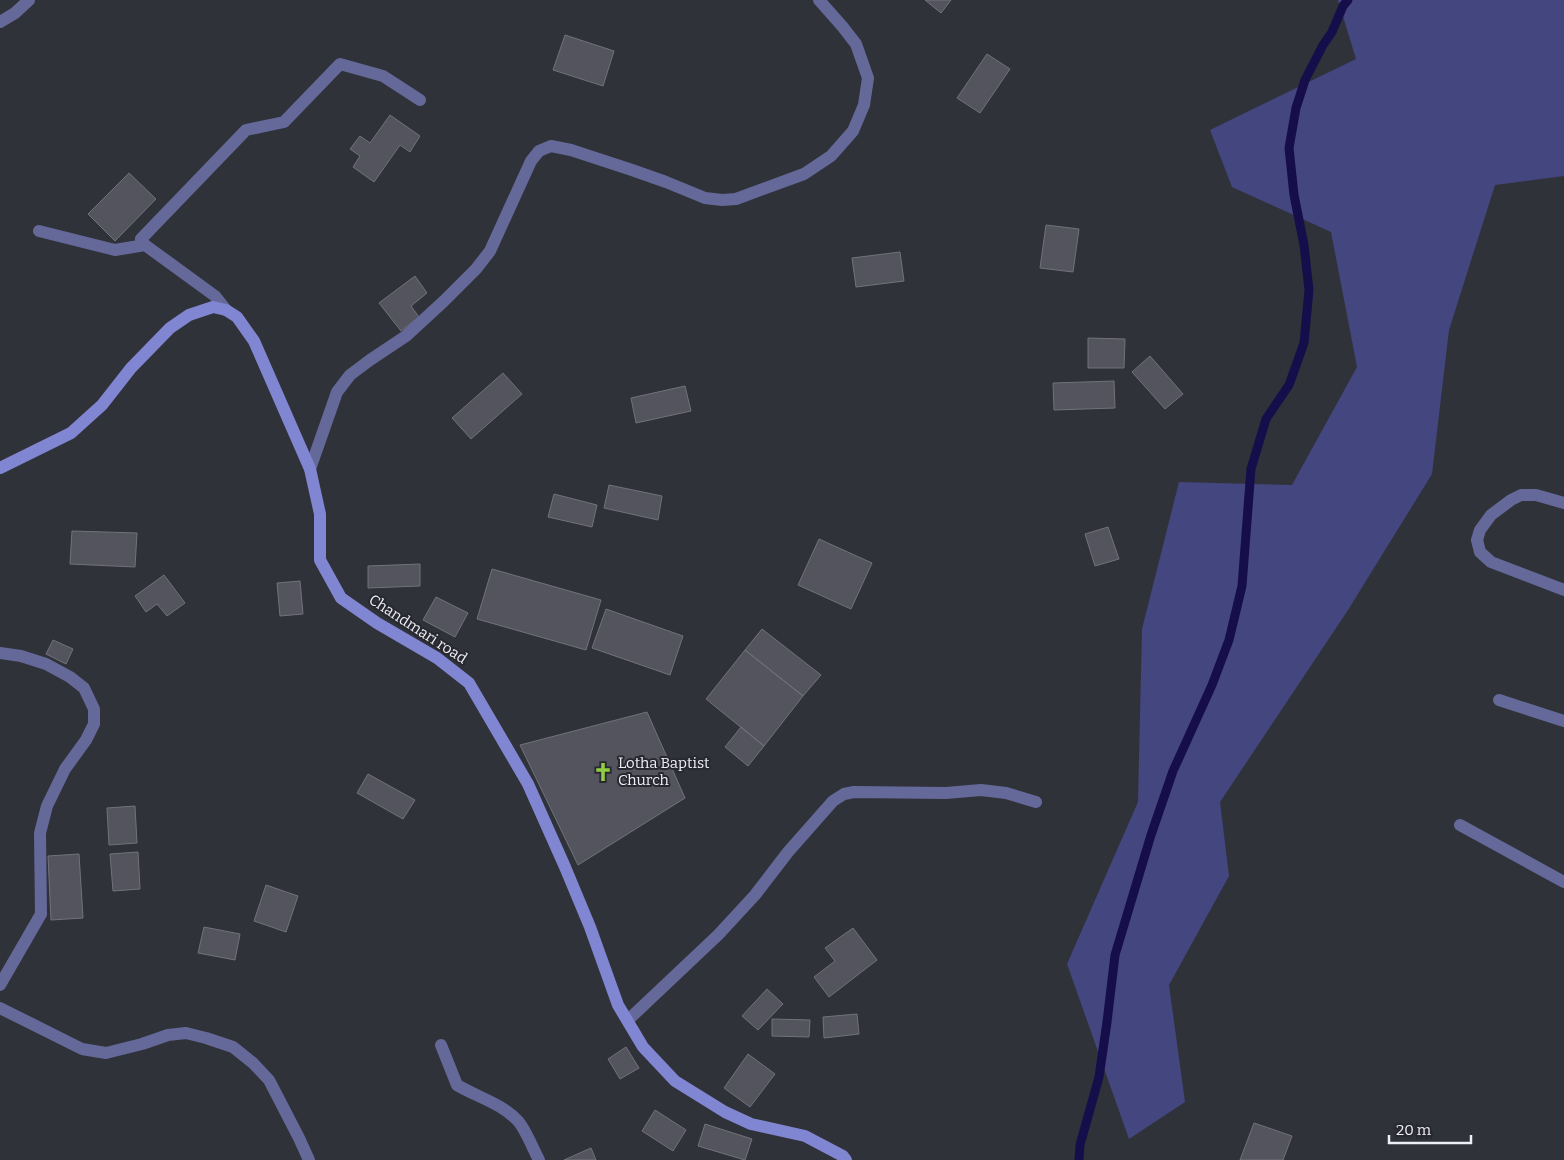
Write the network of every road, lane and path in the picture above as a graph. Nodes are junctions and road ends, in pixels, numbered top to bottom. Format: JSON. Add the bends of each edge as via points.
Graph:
{"nodes":[{"id":1,"x":29,"y":0,"type":"edge"},
{"id":2,"x":819,"y":0,"type":"edge"},
{"id":3,"x":0,"y":22,"type":"edge"},
{"id":4,"x":420,"y":100,"type":"dead end"},
{"id":5,"x":39,"y":231,"type":"dead end"},
{"id":6,"x":145,"y":245,"type":"junction"},
{"id":7,"x":226,"y":310,"type":"junction"},
{"id":8,"x":0,"y":468,"type":"edge"},
{"id":9,"x":310,"y":469,"type":"junction"},
{"id":10,"x":1564,"y":503,"type":"edge"},
{"id":11,"x":1564,"y":590,"type":"edge"},
{"id":12,"x":0,"y":653,"type":"edge"},
{"id":13,"x":1499,"y":700,"type":"dead end"},
{"id":14,"x":1564,"y":721,"type":"edge"},
{"id":15,"x":1036,"y":802,"type":"dead end"},
{"id":16,"x":1460,"y":825,"type":"dead end"},
{"id":17,"x":1564,"y":882,"type":"edge"},
{"id":18,"x":0,"y":985,"type":"edge"},
{"id":19,"x":0,"y":1008,"type":"edge"},
{"id":20,"x":628,"y":1020,"type":"junction"},
{"id":21,"x":441,"y":1045,"type":"dead end"},
{"id":22,"x":309,"y":1160,"type":"edge"},
{"id":23,"x":539,"y":1160,"type":"edge"},
{"id":24,"x":846,"y":1160,"type":"edge"}],
"edges":[{"from":1,"to":3,"type":"street"},
{"from":2,"to":9,"type":"street","via":[[856,44],[868,78],[864,105],[853,131],[831,156],[804,174],[736,199],[722,200],[706,198],[571,150],[551,146],[539,151],[531,161],[490,251],[476,269],[406,336],[356,370],[337,392]]},
{"from":4,"to":6,"type":"street","via":[[383,76],[340,64],[284,122],[246,130],[141,239]]},
{"from":5,"to":6,"type":"street","via":[[115,250]]},
{"from":6,"to":7,"type":"street","via":[[215,296]]},
{"from":7,"to":8,"type":"main road","via":[[213,307],[189,315],[170,328],[131,368],[102,405],[70,433]]},
{"from":7,"to":9,"type":"main road","name":"Chandmari road","via":[[237,317],[254,341]]},
{"from":9,"to":20,"type":"main road","name":"Chandmari road","via":[[320,514],[320,560],[341,598],[437,658],[469,683],[528,784],[590,927],[618,1005]]},
{"from":10,"to":11,"type":"street","via":[[1536,496],[1516,497],[1491,514],[1476,540],[1480,552],[1491,562]]},
{"from":12,"to":18,"type":"street","via":[[46,664],[70,677],[84,688],[94,709],[94,724],[47,806],[40,833],[41,914]]},
{"from":13,"to":14,"type":"street"},
{"from":15,"to":20,"type":"street","via":[[981,790],[844,794],[833,801],[724,928]]},
{"from":16,"to":17,"type":"street"},
{"from":19,"to":22,"type":"street","via":[[82,1049],[106,1053],[186,1033],[232,1047],[269,1080]]},
{"from":20,"to":24,"type":"main road","name":"Chandmari road","via":[[643,1047],[675,1081],[751,1124],[805,1136]]},
{"from":21,"to":23,"type":"street","via":[[457,1085],[490,1100],[519,1122]]}]}
